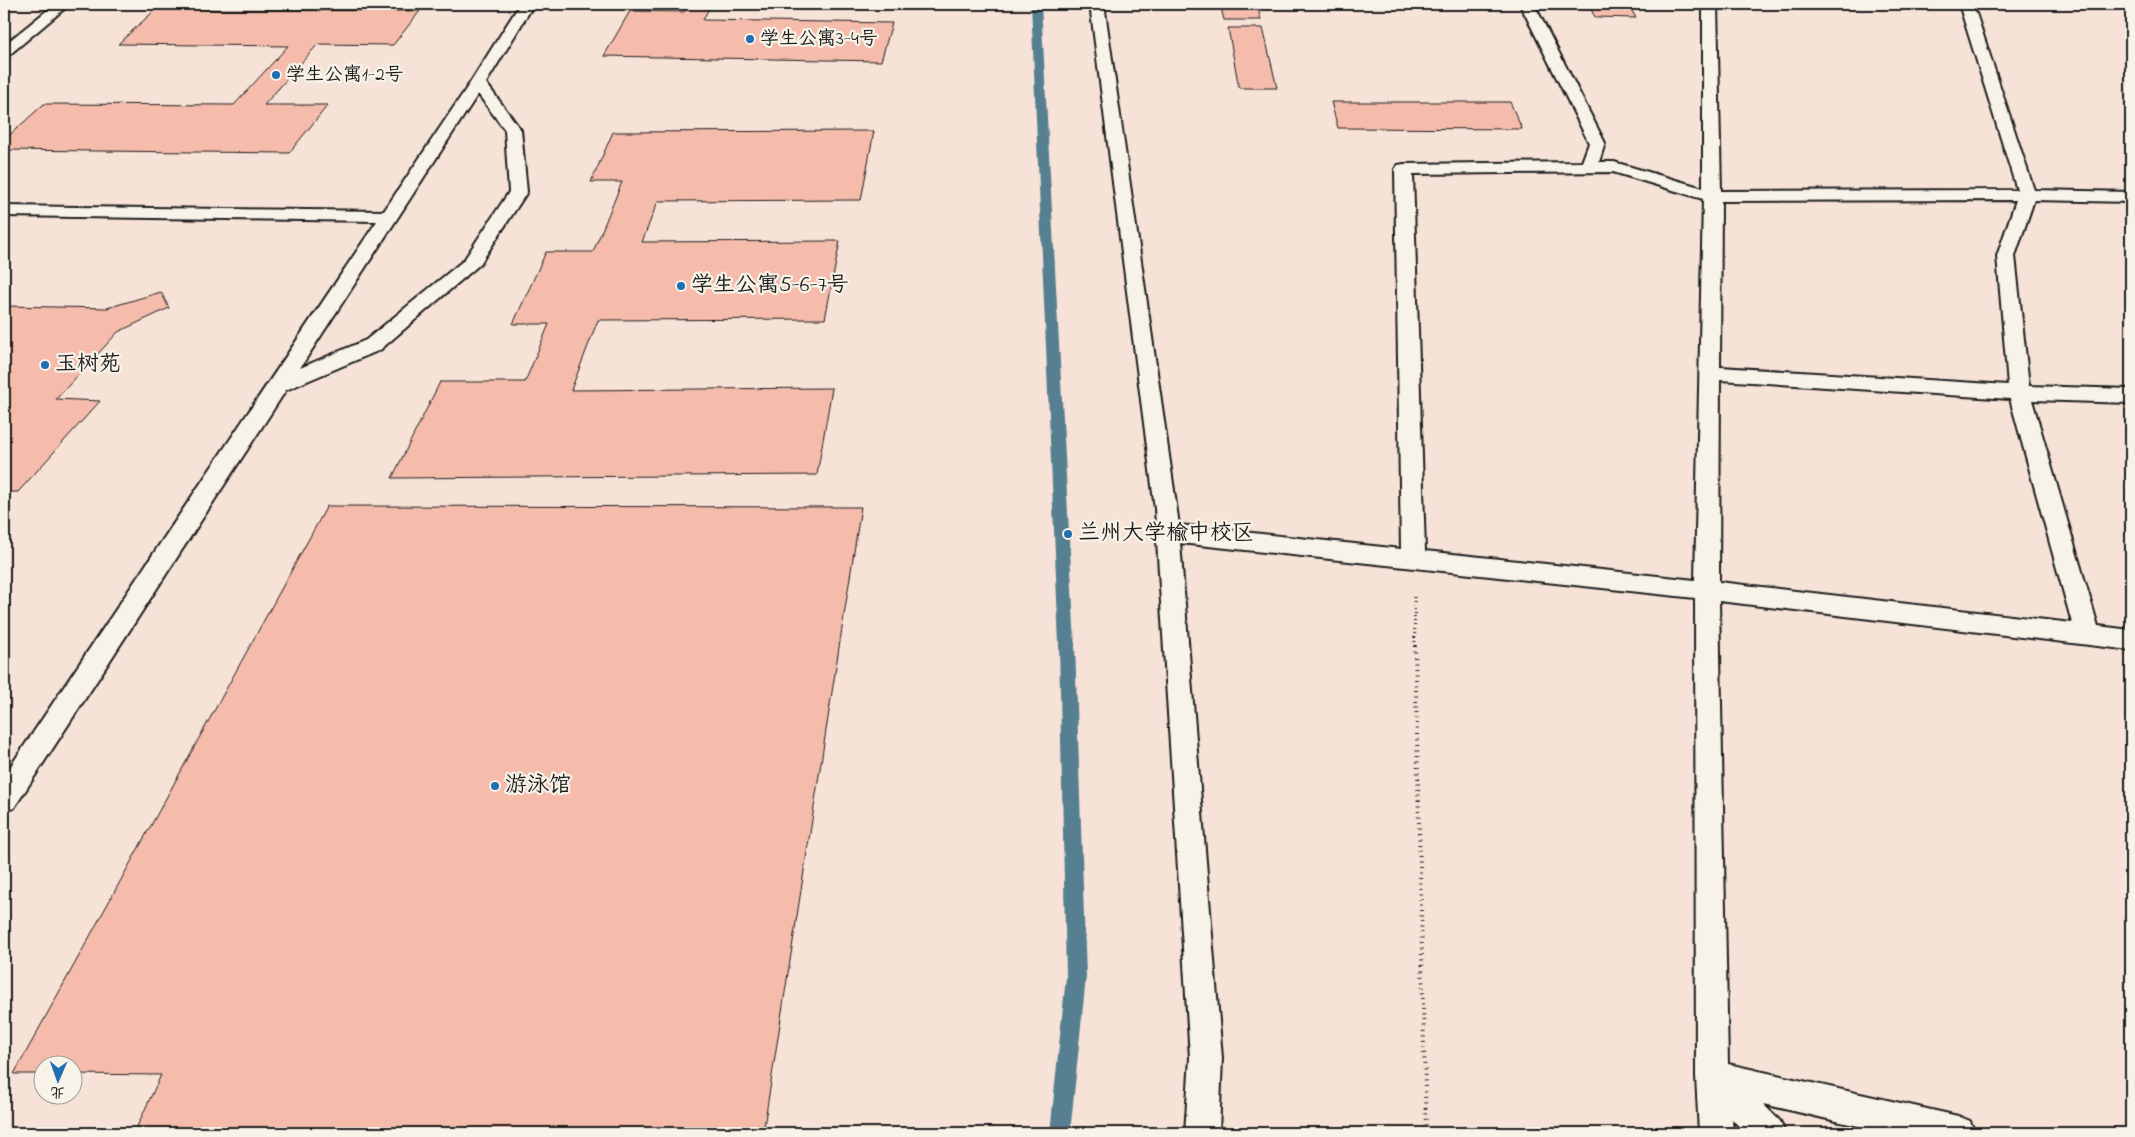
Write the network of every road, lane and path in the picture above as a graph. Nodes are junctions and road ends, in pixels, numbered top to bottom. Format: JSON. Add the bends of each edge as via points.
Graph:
{"nodes":[{"id":1,"x":63,"y":4,"type":"edge"},
{"id":2,"x":526,"y":4,"type":"edge"},
{"id":3,"x":1098,"y":4,"type":"edge"},
{"id":4,"x":1527,"y":4,"type":"edge"},
{"id":5,"x":1710,"y":4,"type":"edge"},
{"id":6,"x":1966,"y":4,"type":"edge"},
{"id":7,"x":4,"y":52,"type":"edge"},
{"id":8,"x":478,"y":82,"type":"junction"},
{"id":9,"x":1588,"y":168,"type":"junction"},
{"id":10,"x":2026,"y":195,"type":"junction"},
{"id":11,"x":1712,"y":196,"type":"junction"},
{"id":12,"x":2131,"y":197,"type":"edge"},
{"id":13,"x":4,"y":212,"type":"edge"},
{"id":14,"x":390,"y":216,"type":"junction"},
{"id":15,"x":1710,"y":372,"type":"junction"},
{"id":16,"x":277,"y":386,"type":"junction"},
{"id":17,"x":2019,"y":393,"type":"junction"},
{"id":18,"x":2131,"y":396,"type":"edge"},
{"id":19,"x":1168,"y":533,"type":"junction"},
{"id":20,"x":1413,"y":559,"type":"junction"},
{"id":21,"x":1707,"y":590,"type":"junction"},
{"id":22,"x":2088,"y":635,"type":"junction"},
{"id":23,"x":2131,"y":640,"type":"edge"},
{"id":24,"x":4,"y":799,"type":"edge"},
{"id":25,"x":1712,"y":1076,"type":"junction"},
{"id":26,"x":1202,"y":1133,"type":"edge"},
{"id":27,"x":1426,"y":1133,"type":"edge"},
{"id":28,"x":1716,"y":1133,"type":"edge"},
{"id":29,"x":1768,"y":1133,"type":"edge"},
{"id":30,"x":1958,"y":1133,"type":"edge"}],
"edges":[{"from":1,"to":7,"type":"lane"},
{"from":2,"to":8,"type":"lane"},
{"from":3,"to":19,"type":"lane"},
{"from":4,"to":9,"type":"lane","via":[[1597,143]]},
{"from":5,"to":11,"type":"lane"},
{"from":6,"to":10,"type":"lane"},
{"from":8,"to":14,"type":"lane"},
{"from":8,"to":16,"type":"lane","via":[[513,130],[518,192],[471,264],[373,345]]},
{"from":9,"to":11,"type":"lane","via":[[1614,167]]},
{"from":9,"to":20,"type":"lane","via":[[1404,169]]},
{"from":10,"to":11,"type":"lane"},
{"from":10,"to":12,"type":"lane"},
{"from":10,"to":17,"type":"lane","via":[[2006,256]]},
{"from":11,"to":15,"type":"lane"},
{"from":13,"to":14,"type":"lane"},
{"from":14,"to":16,"type":"lane"},
{"from":15,"to":17,"type":"lane"},
{"from":15,"to":21,"type":"lane"},
{"from":16,"to":24,"type":"lane"},
{"from":17,"to":18,"type":"lane"},
{"from":17,"to":22,"type":"lane"},
{"from":19,"to":20,"type":"lane"},
{"from":19,"to":26,"type":"lane","via":[[1206,1058]]},
{"from":20,"to":21,"type":"lane"},
{"from":20,"to":27,"type":"path"},
{"from":21,"to":22,"type":"lane"},
{"from":21,"to":25,"type":"lane"},
{"from":22,"to":23,"type":"lane"},
{"from":25,"to":28,"type":"lane"},
{"from":25,"to":29,"type":"lane"},
{"from":25,"to":30,"type":"lane"}]}
